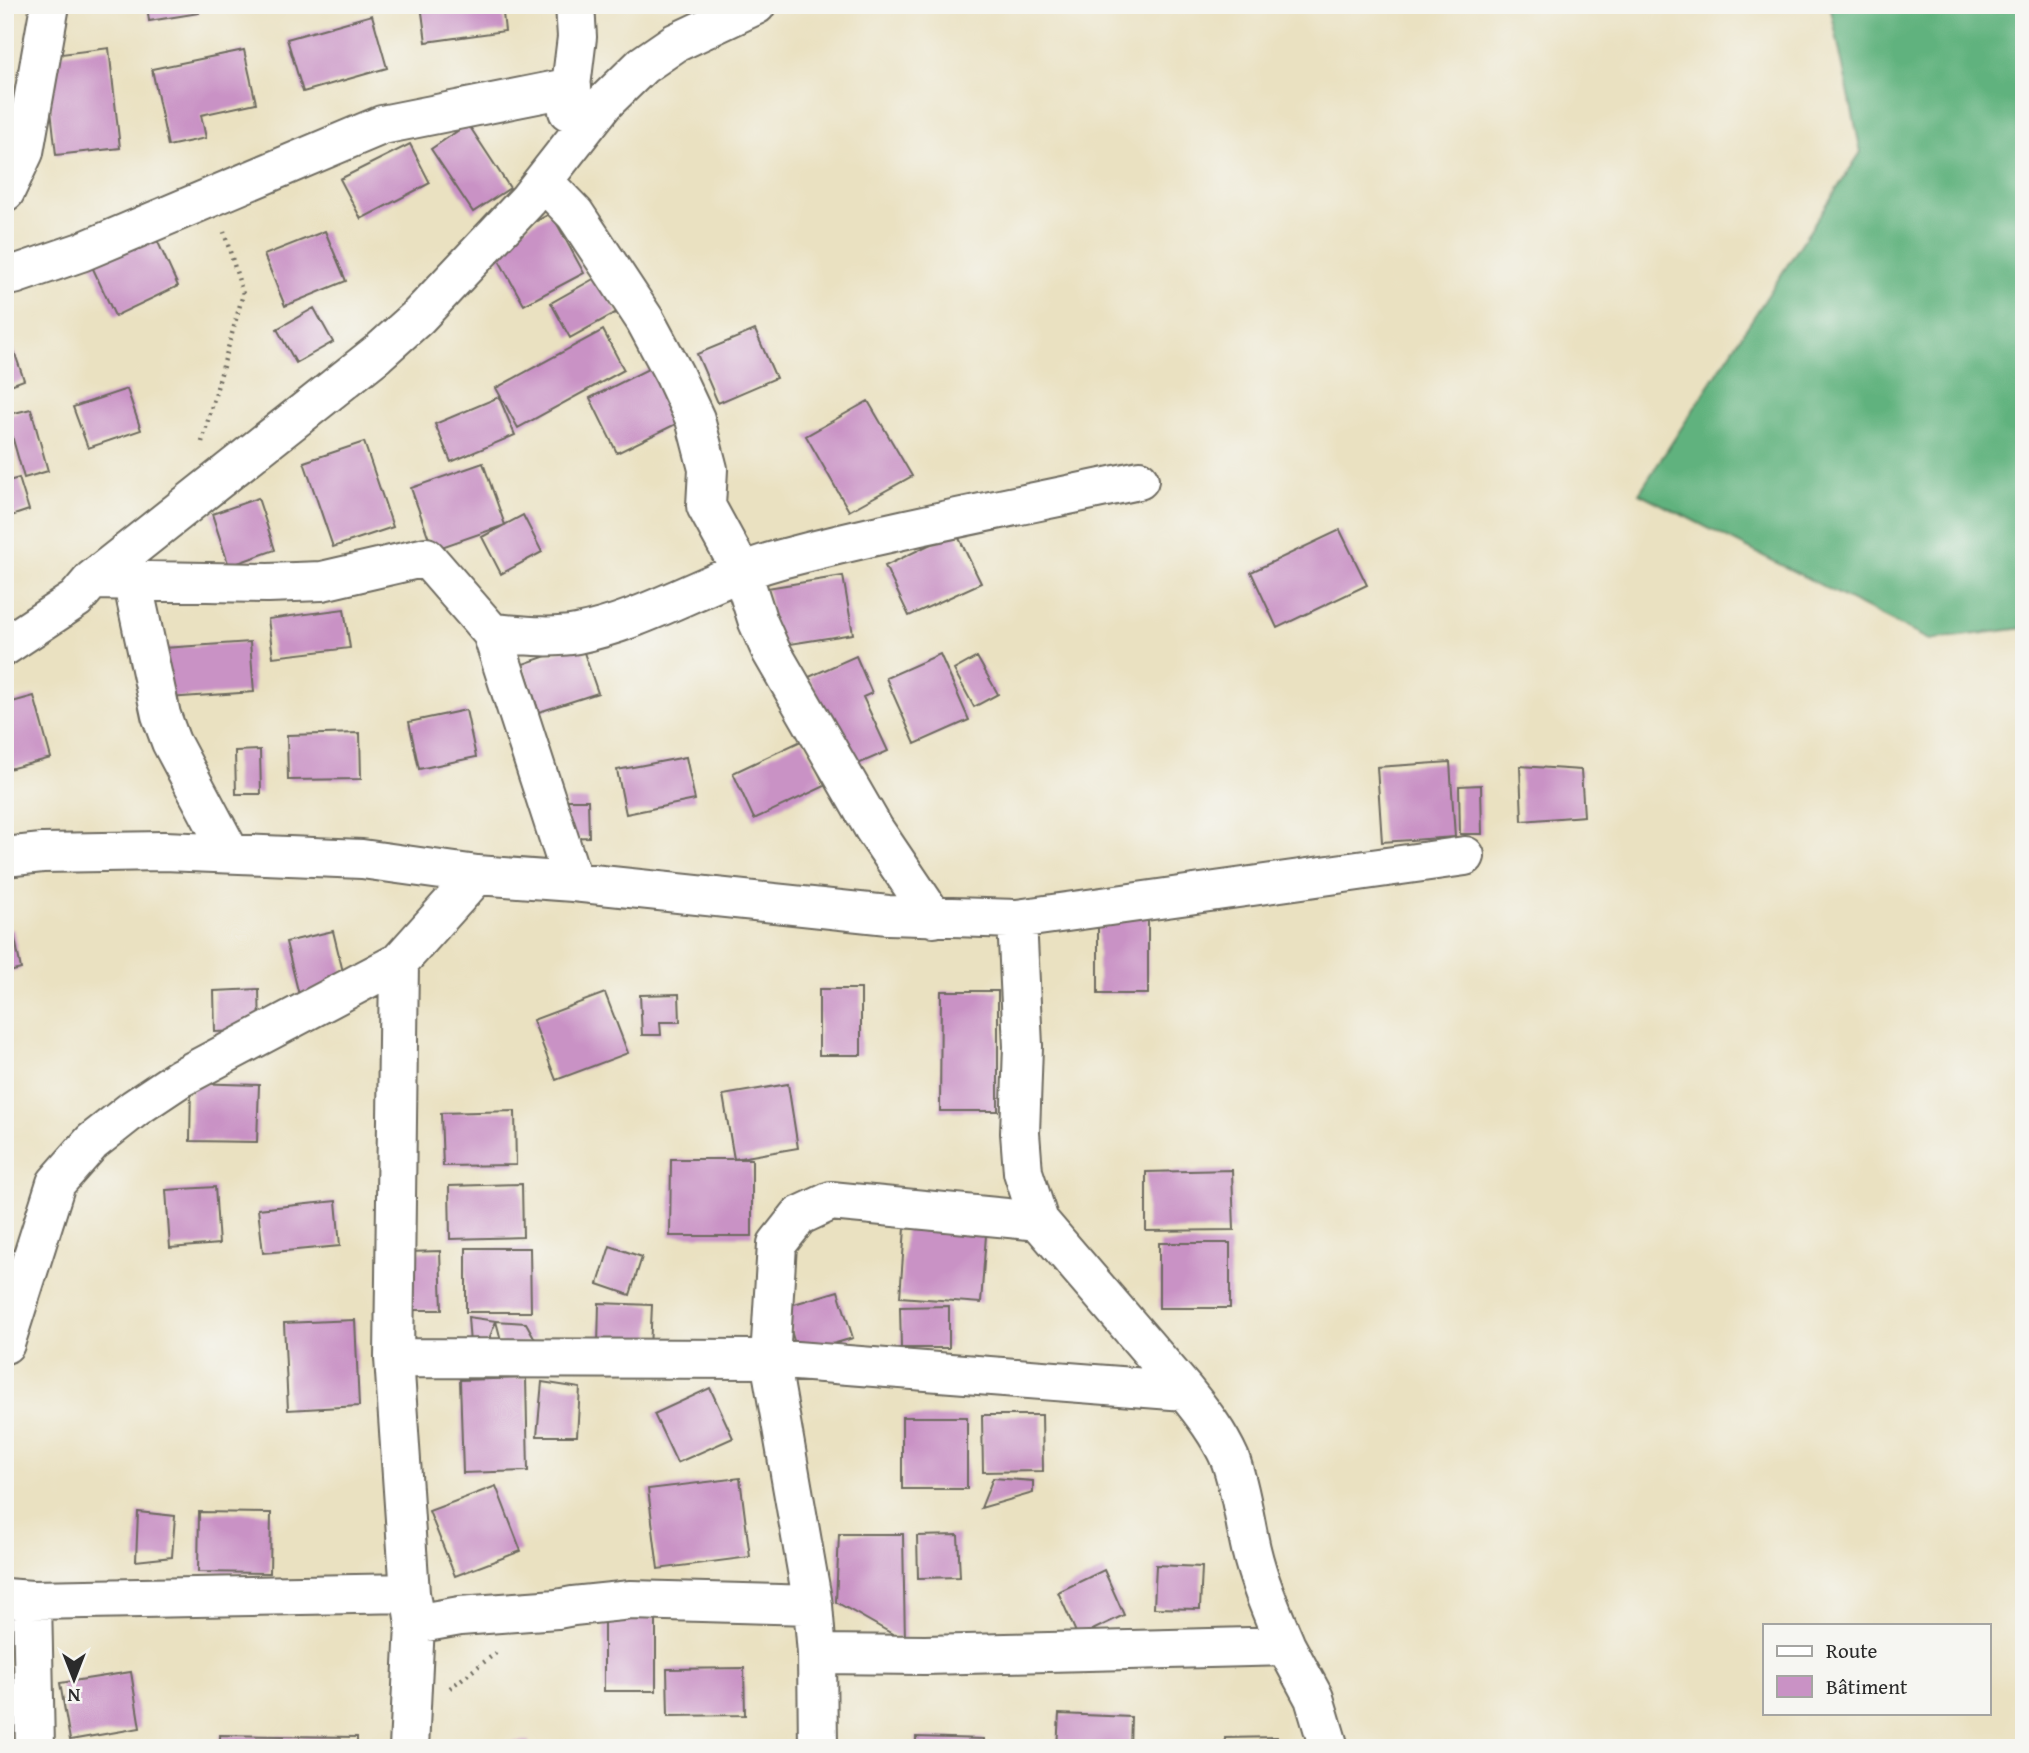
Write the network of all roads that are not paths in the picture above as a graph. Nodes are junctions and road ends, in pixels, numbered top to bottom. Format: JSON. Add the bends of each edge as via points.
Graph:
{"nodes":[{"id":1,"x":50,"y":5,"type":"edge"},
{"id":2,"x":575,"y":5,"type":"edge"},
{"id":3,"x":756,"y":5,"type":"edge"},
{"id":4,"x":572,"y":87,"type":"junction"},
{"id":5,"x":551,"y":171,"type":"junction"},
{"id":6,"x":5,"y":192,"type":"edge"},
{"id":7,"x":8,"y":269,"type":"edge"},
{"id":8,"x":1139,"y":480,"type":"dead end"},
{"id":9,"x":742,"y":572,"type":"junction"},
{"id":10,"x":92,"y":579,"type":"junction"},
{"id":11,"x":132,"y":579,"type":"junction"},
{"id":12,"x":492,"y":633,"type":"junction"},
{"id":13,"x":5,"y":646,"type":"edge"},
{"id":14,"x":230,"y":853,"type":"junction"},
{"id":15,"x":1465,"y":856,"type":"dead end"},
{"id":16,"x":5,"y":857,"type":"edge"},
{"id":17,"x":477,"y":875,"type":"junction"},
{"id":18,"x":573,"y":882,"type":"junction"},
{"id":19,"x":934,"y":918,"type":"junction"},
{"id":20,"x":1017,"y":919,"type":"junction"},
{"id":21,"x":399,"y":962,"type":"junction"},
{"id":22,"x":1039,"y":1221,"type":"junction"},
{"id":23,"x":5,"y":1344,"type":"edge"},
{"id":24,"x":394,"y":1358,"type":"junction"},
{"id":25,"x":770,"y":1359,"type":"junction"},
{"id":26,"x":1185,"y":1391,"type":"junction"},
{"id":27,"x":19,"y":1599,"type":"edge"},
{"id":28,"x":813,"y":1605,"type":"junction"},
{"id":29,"x":413,"y":1608,"type":"junction"},
{"id":30,"x":1286,"y":1646,"type":"junction"},
{"id":31,"x":817,"y":1654,"type":"junction"},
{"id":32,"x":410,"y":1733,"type":"edge"},
{"id":33,"x":36,"y":1748,"type":"edge"},
{"id":34,"x":818,"y":1748,"type":"edge"},
{"id":35,"x":1329,"y":1748,"type":"edge"}],
"edges":[{"from":1,"to":6,"type":"street","via":[[24,152]]},
{"from":2,"to":4,"type":"street"},
{"from":3,"to":5,"type":"street","via":[[675,43],[643,65],[604,103]]},
{"from":4,"to":5,"type":"street"},
{"from":4,"to":7,"type":"street","via":[[382,125],[81,252]]},
{"from":5,"to":9,"type":"street","via":[[674,374],[695,419],[708,469],[706,506]]},
{"from":5,"to":10,"type":"street","via":[[417,318],[377,354]]},
{"from":8,"to":9,"type":"street","via":[[880,535]]},
{"from":9,"to":12,"type":"street","via":[[609,626],[533,637]]},
{"from":9,"to":19,"type":"street","via":[[777,662],[874,829]]},
{"from":10,"to":11,"type":"street"},
{"from":10,"to":13,"type":"street","via":[[76,599]]},
{"from":11,"to":12,"type":"street","via":[[323,582],[426,557]]},
{"from":11,"to":14,"type":"street","via":[[161,715]]},
{"from":12,"to":18,"type":"street"},
{"from":14,"to":16,"type":"street"},
{"from":14,"to":17,"type":"street","via":[[362,859]]},
{"from":15,"to":20,"type":"street"},
{"from":17,"to":18,"type":"street"},
{"from":17,"to":21,"type":"street"},
{"from":18,"to":19,"type":"street"},
{"from":19,"to":20,"type":"street"},
{"from":20,"to":22,"type":"street","via":[[1023,1046],[1020,1133],[1023,1172]]},
{"from":21,"to":23,"type":"street","via":[[180,1078],[92,1142],[55,1183]]},
{"from":21,"to":24,"type":"street"},
{"from":22,"to":25,"type":"street","via":[[831,1202],[799,1216],[777,1244]]},
{"from":22,"to":26,"type":"street"},
{"from":24,"to":25,"type":"street"},
{"from":24,"to":29,"type":"street"},
{"from":25,"to":26,"type":"street"},
{"from":25,"to":28,"type":"street"},
{"from":26,"to":30,"type":"street","via":[[1229,1458],[1255,1563]]},
{"from":27,"to":29,"type":"street"},
{"from":27,"to":33,"type":"street"},
{"from":28,"to":29,"type":"street","via":[[631,1600],[460,1616]]},
{"from":28,"to":31,"type":"street"},
{"from":29,"to":32,"type":"street"},
{"from":30,"to":31,"type":"street"},
{"from":30,"to":35,"type":"street","via":[[1314,1698]]},
{"from":31,"to":34,"type":"street"}]}
